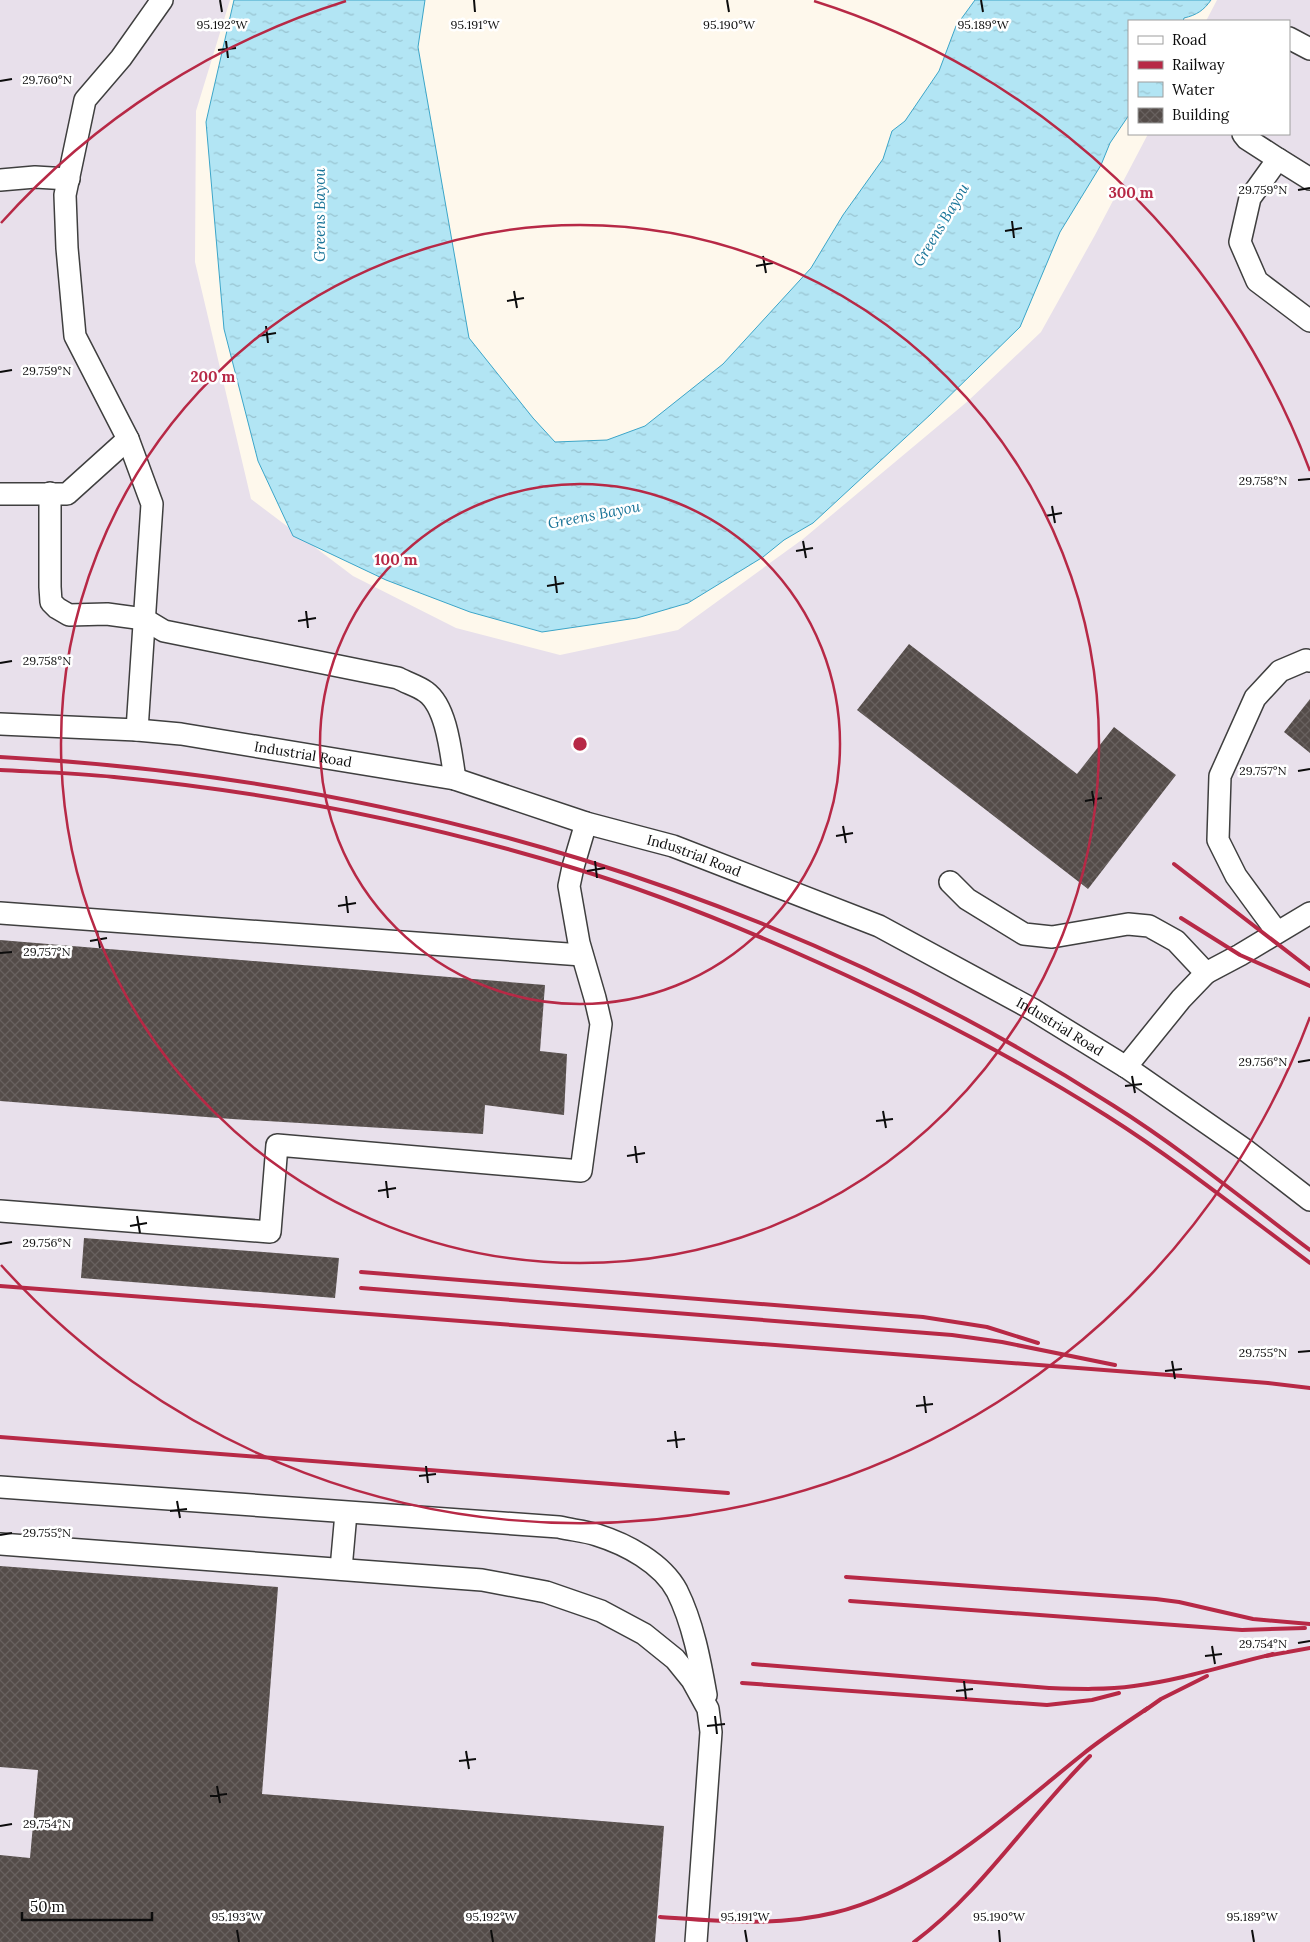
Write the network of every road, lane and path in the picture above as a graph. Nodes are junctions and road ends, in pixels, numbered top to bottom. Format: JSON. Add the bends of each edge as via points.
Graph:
{"nodes":[{"id":1,"x":162,"y":0,"type":"edge"},
{"id":2,"x":1290,"y":39,"type":"edge"},
{"id":3,"x":1310,"y":49,"type":"edge"},
{"id":4,"x":1244,"y":135,"type":"edge"},
{"id":5,"x":1278,"y":159,"type":"junction"},
{"id":6,"x":69,"y":179,"type":"junction"},
{"id":7,"x":1310,"y":179,"type":"edge"},
{"id":8,"x":0,"y":180,"type":"edge"},
{"id":9,"x":1310,"y":321,"type":"edge"},
{"id":10,"x":128,"y":439,"type":"junction"},
{"id":11,"x":50,"y":493,"type":"junction"},
{"id":12,"x":0,"y":494,"type":"edge"},
{"id":13,"x":144,"y":619,"type":"junction"},
{"id":14,"x":1310,"y":661,"type":"edge"},
{"id":15,"x":0,"y":724,"type":"edge"},
{"id":16,"x":137,"y":730,"type":"junction"},
{"id":17,"x":455,"y":779,"type":"junction"},
{"id":18,"x":586,"y":823,"type":"junction"},
{"id":19,"x":950,"y":882,"type":"dead end"},
{"id":20,"x":0,"y":913,"type":"edge"},
{"id":21,"x":1310,"y":913,"type":"edge"},
{"id":22,"x":1277,"y":932,"type":"junction"},
{"id":23,"x":582,"y":955,"type":"junction"},
{"id":24,"x":1206,"y":973,"type":"junction"},
{"id":25,"x":1126,"y":1067,"type":"junction"},
{"id":26,"x":1310,"y":1200,"type":"edge"},
{"id":27,"x":0,"y":1212,"type":"edge"},
{"id":28,"x":0,"y":1487,"type":"edge"},
{"id":29,"x":346,"y":1513,"type":"junction"},
{"id":30,"x":0,"y":1544,"type":"edge"},
{"id":31,"x":342,"y":1568,"type":"junction"},
{"id":32,"x":708,"y":1709,"type":"junction"},
{"id":33,"x":696,"y":1942,"type":"edge"}],
"edges":[{"from":1,"to":6,"type":"street","via":[[121,58],[85,100]]},
{"from":2,"to":3,"type":"street"},
{"from":4,"to":5,"type":"street"},
{"from":5,"to":7,"type":"street"},
{"from":5,"to":9,"type":"street","via":[[1250,198],[1240,242],[1257,281]]},
{"from":6,"to":8,"type":"street"},
{"from":6,"to":10,"type":"street","via":[[65,195],[75,336]]},
{"from":10,"to":11,"type":"street","via":[[67,494]]},
{"from":10,"to":13,"type":"street","via":[[152,504]]},
{"from":11,"to":12,"type":"street"},
{"from":11,"to":13,"type":"street","via":[[52,602],[69,615],[107,614]]},
{"from":13,"to":16,"type":"street"},
{"from":13,"to":17,"type":"street","via":[[164,631],[398,678],[426,692],[436,703],[444,723]]},
{"from":14,"to":22,"type":"street","via":[[1280,671],[1255,698],[1220,776],[1218,840],[1236,876]]},
{"from":15,"to":16,"type":"street","name":"Industrial Road"},
{"from":16,"to":17,"type":"street","name":"Industrial Road","via":[[180,734]]},
{"from":17,"to":18,"type":"street","name":"Industrial Road"},
{"from":18,"to":23,"type":"street","via":[[569,886]]},
{"from":18,"to":25,"type":"street","name":"Industrial Road","via":[[673,846],[879,926],[1032,1009]]},
{"from":19,"to":24,"type":"street","via":[[967,900],[1024,934],[1052,937],[1128,924],[1149,926],[1176,941]]},
{"from":20,"to":23,"type":"street"},
{"from":21,"to":22,"type":"street"},
{"from":22,"to":24,"type":"street"},
{"from":23,"to":27,"type":"street","via":[[601,1024],[581,1172],[277,1145],[270,1232]]},
{"from":24,"to":25,"type":"street"},
{"from":25,"to":26,"type":"street","name":"Industrial Road","via":[[1244,1149]]},
{"from":28,"to":29,"type":"street"},
{"from":29,"to":31,"type":"street"},
{"from":29,"to":32,"type":"street","via":[[559,1527],[596,1535],[632,1550],[661,1571],[677,1591],[692,1630]]},
{"from":30,"to":31,"type":"street"},
{"from":31,"to":32,"type":"street","via":[[482,1580],[546,1592],[601,1610],[644,1634],[675,1659],[692,1680]]},
{"from":32,"to":33,"type":"street","via":[[711,1732]]}]}
